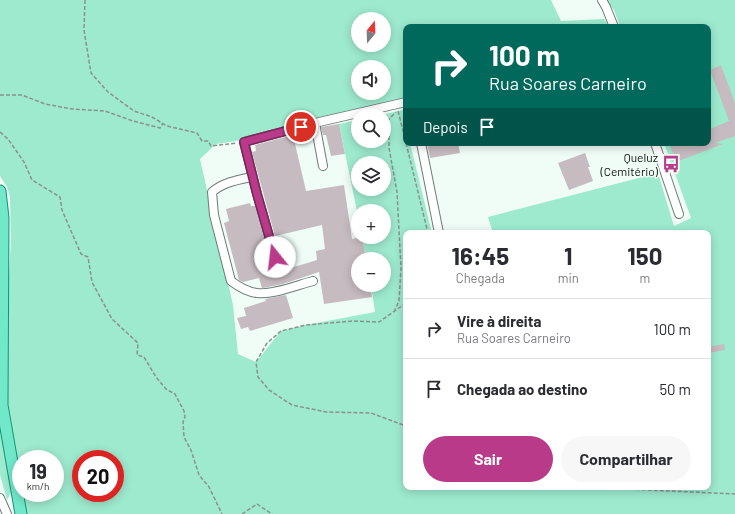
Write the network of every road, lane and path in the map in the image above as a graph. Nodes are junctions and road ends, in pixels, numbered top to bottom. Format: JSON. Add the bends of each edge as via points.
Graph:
{"nodes":[{"id":1,"x":85,"y":0,"type":"edge"},
{"id":2,"x":602,"y":0,"type":"edge"},
{"id":3,"x":613,"y":24,"type":"edge"},
{"id":4,"x":0,"y":95,"type":"edge"},
{"id":5,"x":403,"y":103,"type":"edge"},
{"id":6,"x":163,"y":123,"type":"junction"},
{"id":7,"x":315,"y":123,"type":"junction"},
{"id":8,"x":403,"y":130,"type":"edge"},
{"id":9,"x":0,"y":132,"type":"edge"},
{"id":10,"x":244,"y":142,"type":"junction"},
{"id":11,"x":407,"y":146,"type":"edge"},
{"id":12,"x":421,"y":146,"type":"edge"},
{"id":13,"x":655,"y":146,"type":"edge"},
{"id":14,"x":323,"y":166,"type":"dead end"},
{"id":15,"x":252,"y":177,"type":"junction"},
{"id":16,"x":0,"y":191,"type":"edge"},
{"id":17,"x":679,"y":214,"type":"dead end"},
{"id":18,"x":427,"y":230,"type":"edge"},
{"id":19,"x":438,"y":230,"type":"edge"},
{"id":20,"x":275,"y":257,"type":"dead end"},
{"id":21,"x":312,"y":281,"type":"dead end"},
{"id":22,"x":403,"y":305,"type":"edge"},
{"id":23,"x":394,"y":312,"type":"junction"},
{"id":24,"x":403,"y":425,"type":"edge"},
{"id":25,"x":647,"y":490,"type":"edge"},
{"id":26,"x":735,"y":494,"type":"edge"},
{"id":27,"x":0,"y":498,"type":"edge"},
{"id":28,"x":7,"y":514,"type":"edge"},
{"id":29,"x":21,"y":514,"type":"edge"},
{"id":30,"x":222,"y":514,"type":"edge"},
{"id":31,"x":242,"y":514,"type":"edge"},
{"id":32,"x":272,"y":514,"type":"edge"}],
"edges":[{"from":1,"to":6,"type":"path","via":[[84,30],[90,73],[108,92],[134,110]]},
{"from":2,"to":3,"type":"street"},
{"from":4,"to":6,"type":"path","via":[[22,95],[45,104],[105,111],[160,128]]},
{"from":5,"to":7,"type":"street"},
{"from":6,"to":10,"type":"path","via":[[197,133],[202,141],[208,142],[211,146]]},
{"from":7,"to":10,"type":"street"},
{"from":7,"to":14,"type":"street"},
{"from":8,"to":23,"type":"path","via":[[398,111],[389,119],[389,148],[397,192],[401,268],[398,301]]},
{"from":9,"to":30,"type":"path","via":[[8,139],[32,180],[60,196],[62,210],[81,254],[88,256],[92,282],[112,319],[138,343],[137,355],[144,357],[166,389],[175,394],[184,411],[184,437],[199,475],[209,487]]},
{"from":10,"to":15,"type":"street"},
{"from":11,"to":18,"type":"path"},
{"from":12,"to":19,"type":"street"},
{"from":13,"to":17,"type":"street"},
{"from":15,"to":20,"type":"street"},
{"from":15,"to":21,"type":"street","via":[[233,181],[212,192],[214,215],[231,281],[243,289],[256,293],[268,293]]},
{"from":16,"to":29,"type":"main road","via":[[3,218],[2,405]]},
{"from":22,"to":23,"type":"path"},
{"from":23,"to":24,"type":"path","via":[[379,322],[353,321],[306,325],[281,331],[267,343],[256,362],[258,377],[269,390],[292,404],[326,412],[371,413]]},
{"from":25,"to":26,"type":"path"},
{"from":27,"to":28,"type":"street"},
{"from":31,"to":32,"type":"path","via":[[257,504]]}]}
